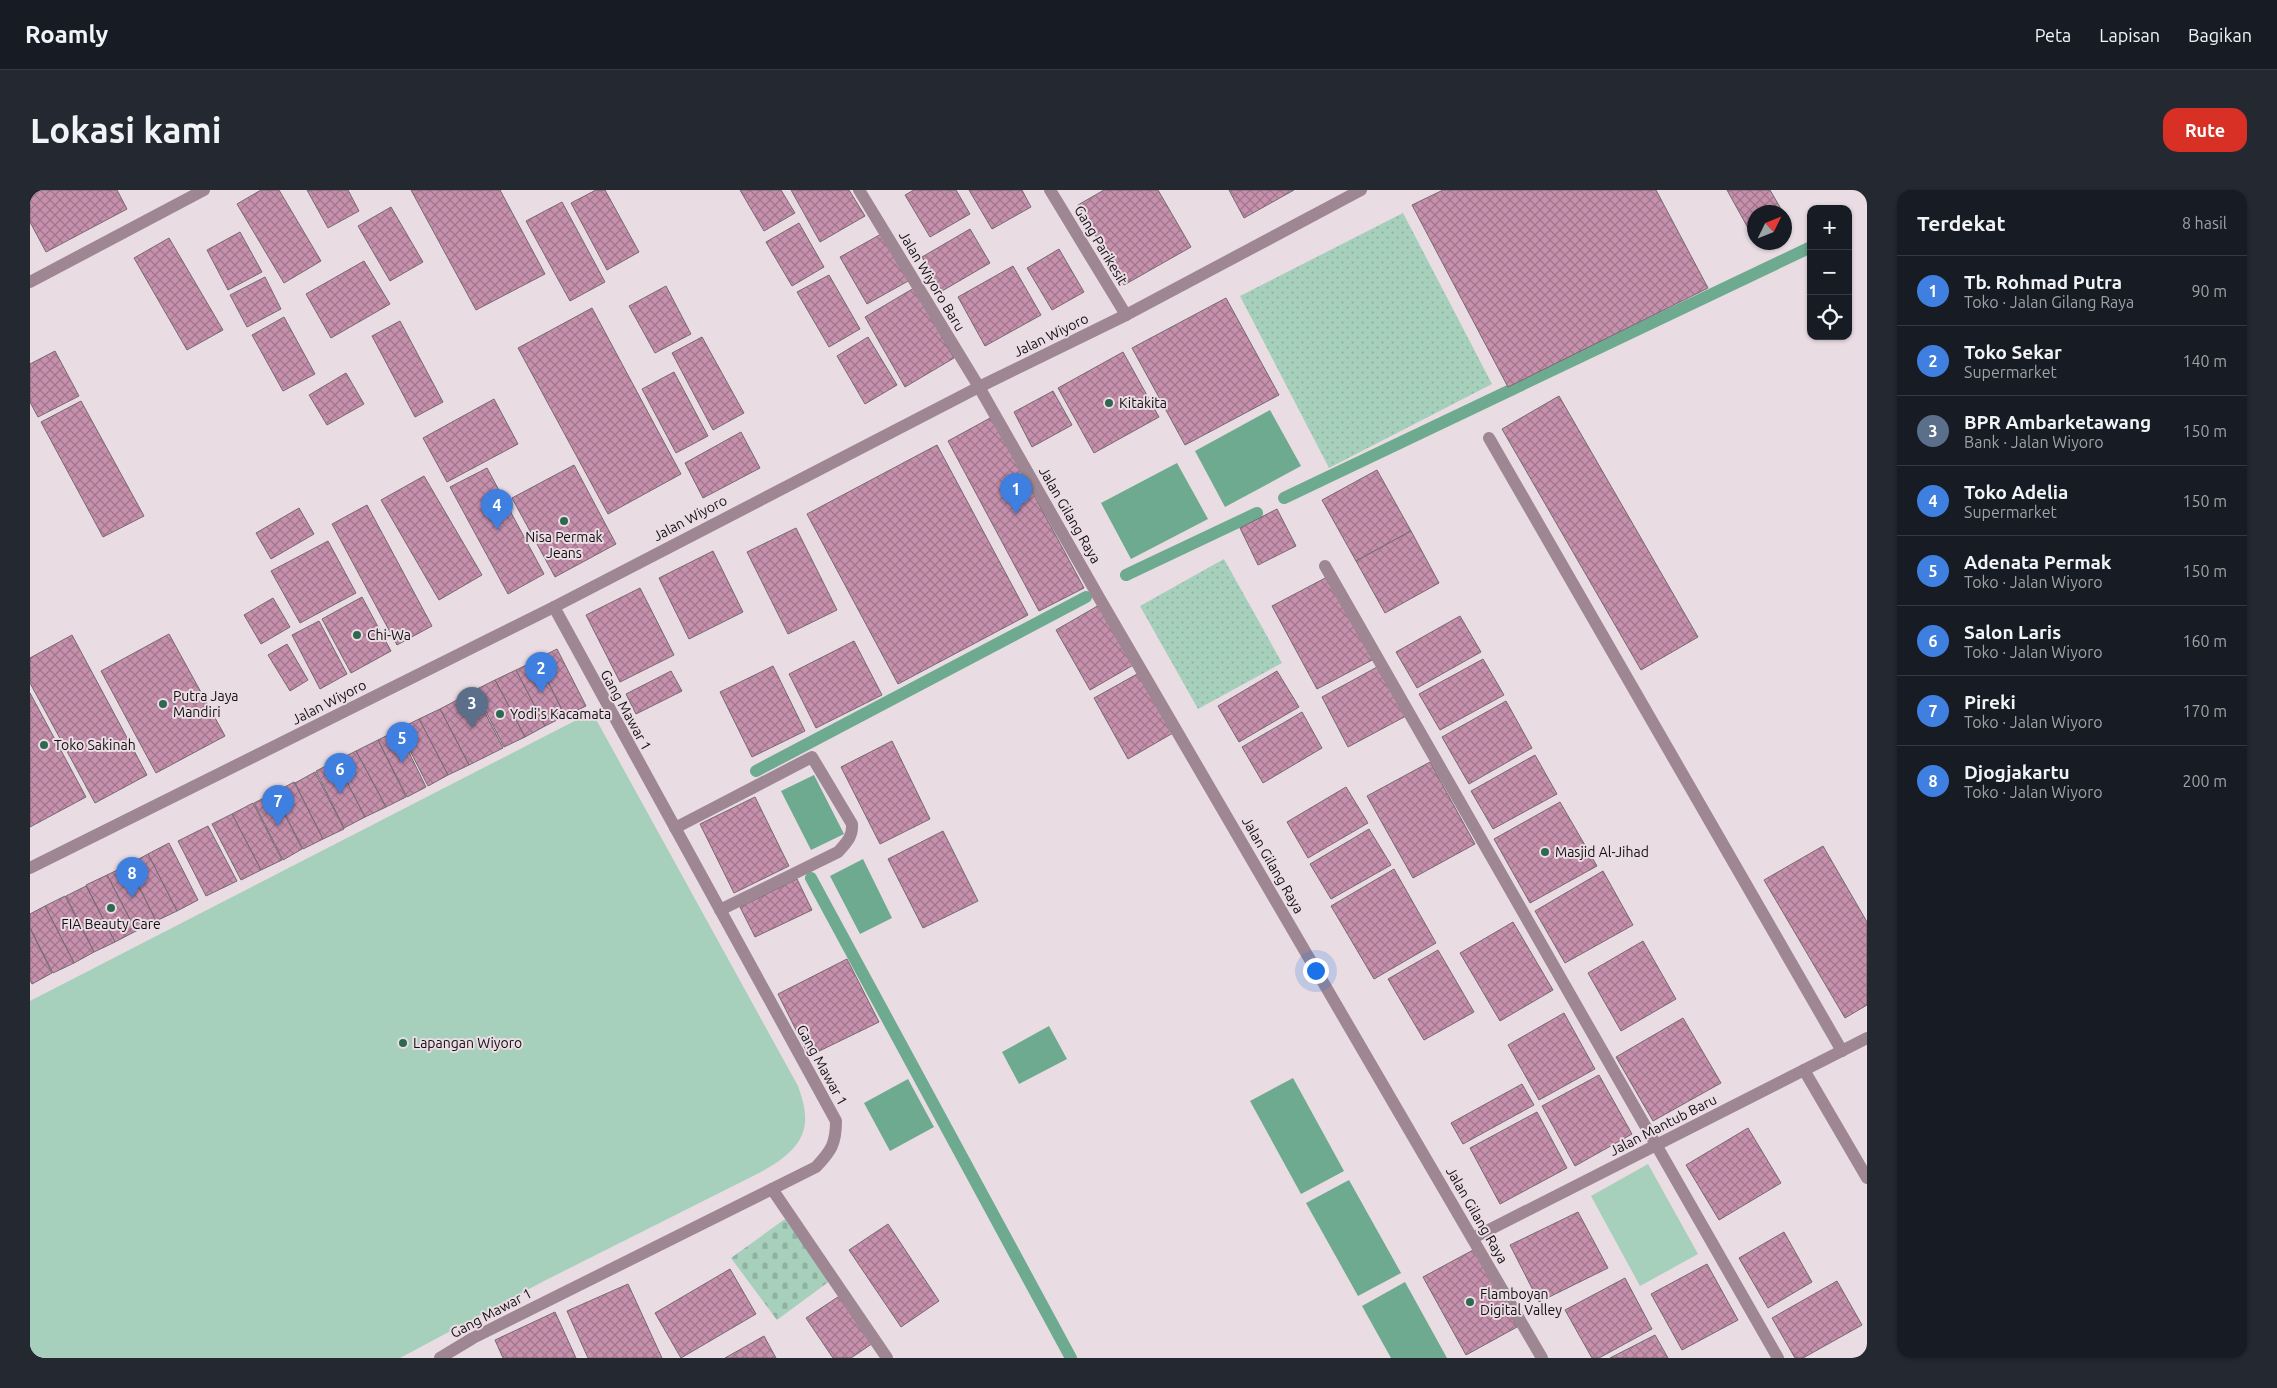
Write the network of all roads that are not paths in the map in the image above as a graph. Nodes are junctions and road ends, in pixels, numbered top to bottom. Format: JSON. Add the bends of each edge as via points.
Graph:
{"nodes":[{"id":1,"x":204,"y":190,"type":"edge"},
{"id":2,"x":859,"y":190,"type":"edge"},
{"id":3,"x":1050,"y":190,"type":"edge"},
{"id":4,"x":1361,"y":190,"type":"edge"},
{"id":5,"x":30,"y":282,"type":"edge"},
{"id":6,"x":1126,"y":315,"type":"junction"},
{"id":7,"x":979,"y":387,"type":"junction"},
{"id":8,"x":1490,"y":438,"type":"dead end"},
{"id":9,"x":1325,"y":566,"type":"dead end"},
{"id":10,"x":554,"y":607,"type":"junction"},
{"id":11,"x":675,"y":828,"type":"junction"},
{"id":12,"x":30,"y":868,"type":"edge"},
{"id":13,"x":720,"y":910,"type":"junction"},
{"id":14,"x":1867,"y":1038,"type":"edge"},
{"id":15,"x":1842,"y":1051,"type":"junction"},
{"id":16,"x":1804,"y":1070,"type":"junction"},
{"id":17,"x":1656,"y":1146,"type":"junction"},
{"id":18,"x":1867,"y":1178,"type":"edge"},
{"id":19,"x":772,"y":1189,"type":"junction"},
{"id":20,"x":1473,"y":1238,"type":"junction"},
{"id":21,"x":440,"y":1358,"type":"edge"},
{"id":22,"x":887,"y":1358,"type":"edge"},
{"id":23,"x":1542,"y":1358,"type":"edge"},
{"id":24,"x":1778,"y":1358,"type":"edge"}],
"edges":[{"from":1,"to":5,"type":"street"},
{"from":2,"to":7,"type":"street","name":"Jalan Wiyoro Baru"},
{"from":3,"to":6,"type":"street","name":"Gang Parikesit"},
{"from":4,"to":6,"type":"street","name":"Jalan Wiyoro"},
{"from":6,"to":7,"type":"street","name":"Jalan Wiyoro"},
{"from":7,"to":10,"type":"street","name":"Jalan Wiyoro"},
{"from":7,"to":20,"type":"street","name":"Jalan Gilang Raya"},
{"from":8,"to":15,"type":"street"},
{"from":9,"to":17,"type":"street"},
{"from":10,"to":11,"type":"street","name":"Gang Mawar 1"},
{"from":10,"to":12,"type":"street","name":"Jalan Wiyoro"},
{"from":11,"to":13,"type":"street","name":"Gang Mawar 1"},
{"from":11,"to":13,"type":"street","via":[[812,758],[852,824],[852,832],[838,852]]},
{"from":13,"to":19,"type":"street","name":"Gang Mawar 1","via":[[836,1121],[831,1152],[816,1167]]},
{"from":14,"to":15,"type":"street","name":"Jalan Mantub Baru"},
{"from":15,"to":16,"type":"street","name":"Jalan Mantub Baru"},
{"from":16,"to":17,"type":"street","name":"Jalan Mantub Baru"},
{"from":16,"to":18,"type":"street"},
{"from":17,"to":20,"type":"street","name":"Jalan Mantub Baru"},
{"from":17,"to":24,"type":"street"},
{"from":19,"to":21,"type":"street","name":"Gang Mawar 1","via":[[473,1338]]},
{"from":19,"to":22,"type":"street"},
{"from":20,"to":23,"type":"street","name":"Jalan Gilang Raya"}]}
